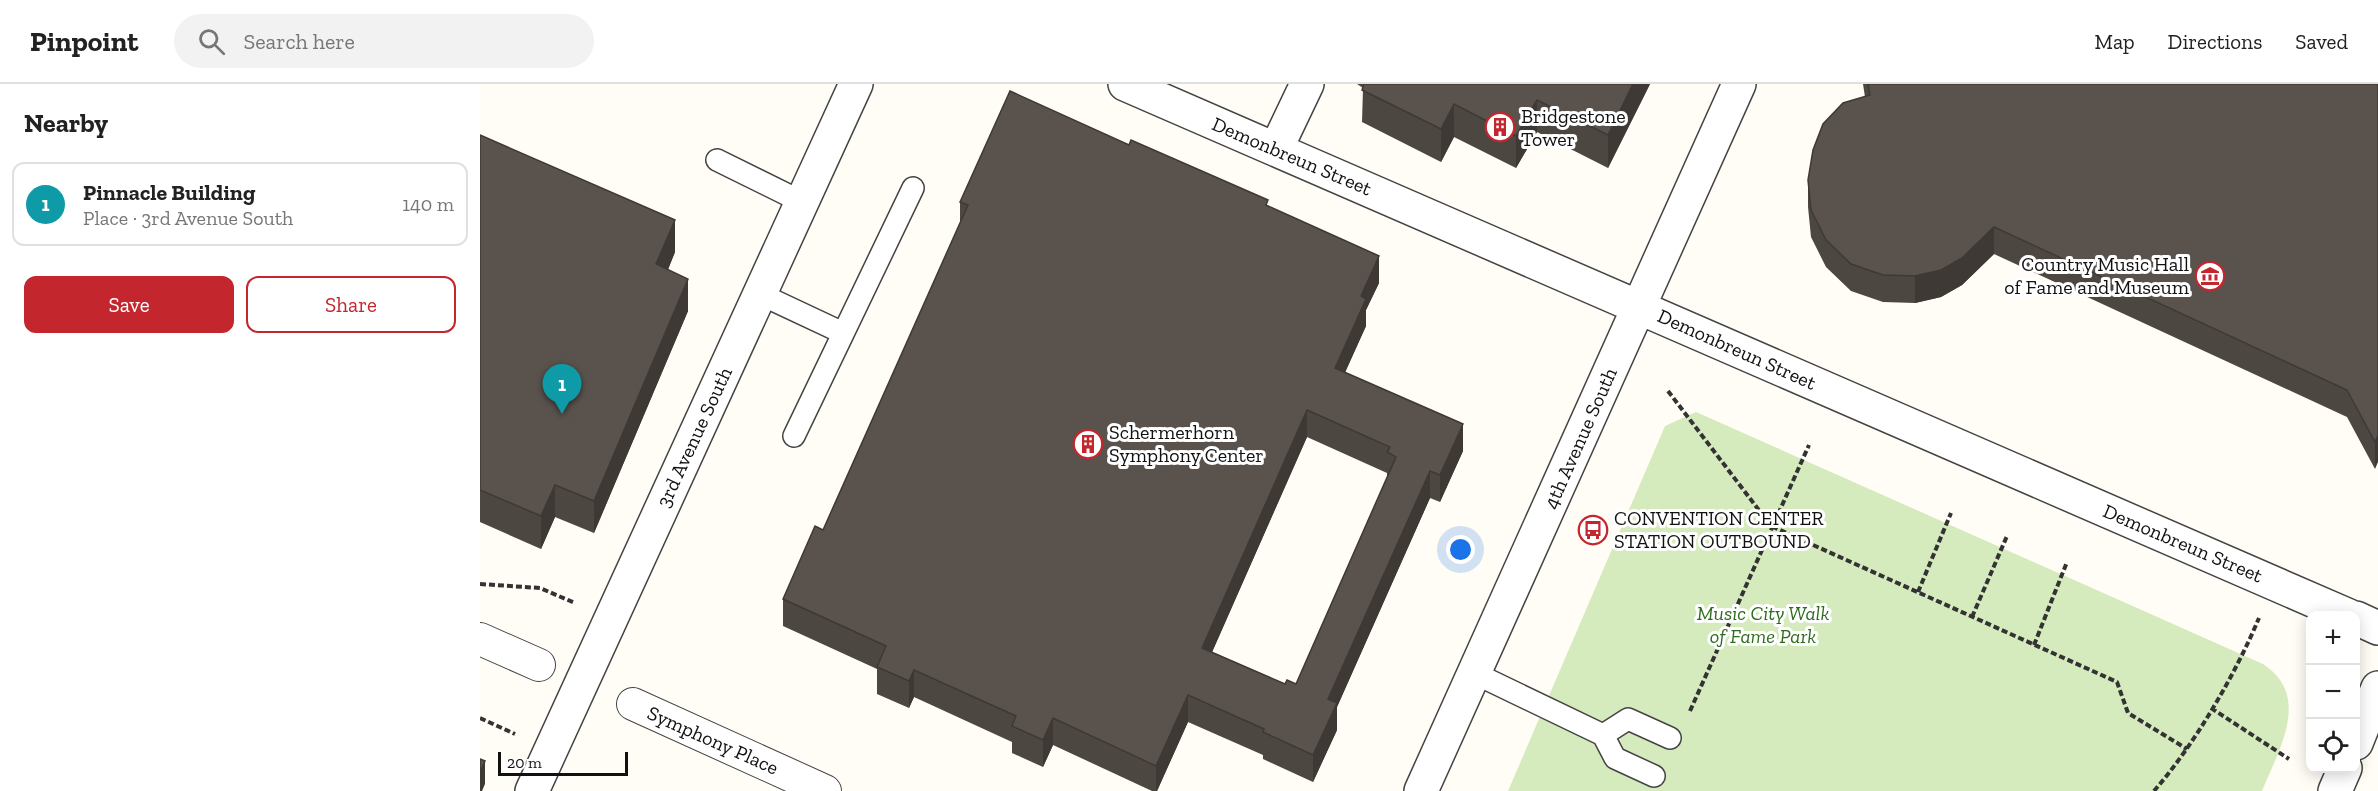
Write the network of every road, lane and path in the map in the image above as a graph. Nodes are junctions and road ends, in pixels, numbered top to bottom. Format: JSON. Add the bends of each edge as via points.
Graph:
{"nodes":[{"id":1,"x":856,"y":84,"type":"edge"},
{"id":2,"x":1125,"y":84,"type":"edge"},
{"id":3,"x":1307,"y":84,"type":"edge"},
{"id":4,"x":1739,"y":84,"type":"edge"},
{"id":5,"x":1276,"y":149,"type":"junction"},
{"id":6,"x":717,"y":160,"type":"dead end"},
{"id":7,"x":913,"y":188,"type":"dead end"},
{"id":8,"x":802,"y":202,"type":"junction"},
{"id":9,"x":760,"y":294,"type":"junction"},
{"id":10,"x":1640,"y":306,"type":"junction"},
{"id":11,"x":843,"y":333,"type":"junction"},
{"id":12,"x":1668,"y":391,"type":"dead end"},
{"id":13,"x":794,"y":436,"type":"dead end"},
{"id":14,"x":1809,"y":445,"type":"dead end"},
{"id":15,"x":1951,"y":513,"type":"dead end"},
{"id":16,"x":1771,"y":526,"type":"junction"},
{"id":17,"x":2007,"y":536,"type":"dead end"},
{"id":18,"x":2067,"y":562,"type":"dead end"},
{"id":19,"x":480,"y":584,"type":"edge"},
{"id":20,"x":1918,"y":592,"type":"junction"},
{"id":21,"x":578,"y":604,"type":"dead end"},
{"id":22,"x":2340,"y":611,"type":"edge"},
{"id":23,"x":1972,"y":617,"type":"junction"},
{"id":24,"x":2360,"y":620,"type":"edge"},
{"id":25,"x":2378,"y":628,"type":"edge"},
{"id":26,"x":480,"y":639,"type":"edge"},
{"id":27,"x":2250,"y":640,"type":"dead end"},
{"id":28,"x":2034,"y":645,"type":"junction"},
{"id":29,"x":539,"y":665,"type":"dead end"},
{"id":30,"x":1474,"y":673,"type":"junction"},
{"id":31,"x":2378,"y":688,"type":"edge"},
{"id":32,"x":633,"y":704,"type":"dead end"},
{"id":33,"x":2211,"y":708,"type":"junction"},
{"id":34,"x":480,"y":718,"type":"edge"},
{"id":35,"x":1687,"y":718,"type":"dead end"},
{"id":36,"x":2360,"y":731,"type":"edge"},
{"id":37,"x":1603,"y":735,"type":"junction"},
{"id":38,"x":519,"y":736,"type":"dead end"},
{"id":39,"x":1670,"y":738,"type":"dead end"},
{"id":40,"x":2187,"y":749,"type":"junction"},
{"id":41,"x":2289,"y":759,"type":"dead end"},
{"id":42,"x":2343,"y":773,"type":"edge"},
{"id":43,"x":1654,"y":776,"type":"dead end"},
{"id":44,"x":538,"y":789,"type":"edge"},
{"id":45,"x":825,"y":791,"type":"edge"},
{"id":46,"x":1421,"y":791,"type":"edge"},
{"id":47,"x":2154,"y":791,"type":"edge"},
{"id":48,"x":2335,"y":791,"type":"edge"}],
"edges":[{"from":1,"to":8,"type":"street","name":"3rd Avenue South"},
{"from":2,"to":5,"type":"street","name":"Demonbreun Street"},
{"from":3,"to":5,"type":"street"},
{"from":4,"to":10,"type":"street","name":"4th Avenue South"},
{"from":5,"to":10,"type":"street","name":"Demonbreun Street"},
{"from":6,"to":8,"type":"lane"},
{"from":7,"to":11,"type":"lane"},
{"from":8,"to":9,"type":"street","name":"3rd Avenue South"},
{"from":9,"to":11,"type":"lane"},
{"from":9,"to":44,"type":"street","name":"3rd Avenue South"},
{"from":10,"to":22,"type":"street","name":"Demonbreun Street"},
{"from":10,"to":30,"type":"street","name":"4th Avenue South"},
{"from":11,"to":13,"type":"lane"},
{"from":12,"to":16,"type":"path"},
{"from":14,"to":16,"type":"path"},
{"from":15,"to":20,"type":"path"},
{"from":16,"to":20,"type":"path"},
{"from":16,"to":35,"type":"path"},
{"from":17,"to":23,"type":"path"},
{"from":18,"to":28,"type":"path"},
{"from":19,"to":21,"type":"path","via":[[540,588]]},
{"from":20,"to":23,"type":"path"},
{"from":23,"to":28,"type":"path"},
{"from":24,"to":25,"type":"street"},
{"from":26,"to":29,"type":"street"},
{"from":27,"to":33,"type":"path"},
{"from":28,"to":40,"type":"path","via":[[2117,682],[2128,713]]},
{"from":30,"to":37,"type":"lane"},
{"from":30,"to":46,"type":"street","name":"4th Avenue South"},
{"from":31,"to":36,"type":"street"},
{"from":32,"to":45,"type":"street","name":"Symphony Place"},
{"from":33,"to":40,"type":"path"},
{"from":33,"to":41,"type":"path"},
{"from":34,"to":38,"type":"path"},
{"from":37,"to":39,"type":"lane","via":[[1628,719]]},
{"from":37,"to":43,"type":"lane","via":[[1615,758]]},
{"from":40,"to":47,"type":"path"},
{"from":42,"to":48,"type":"street"}]}
